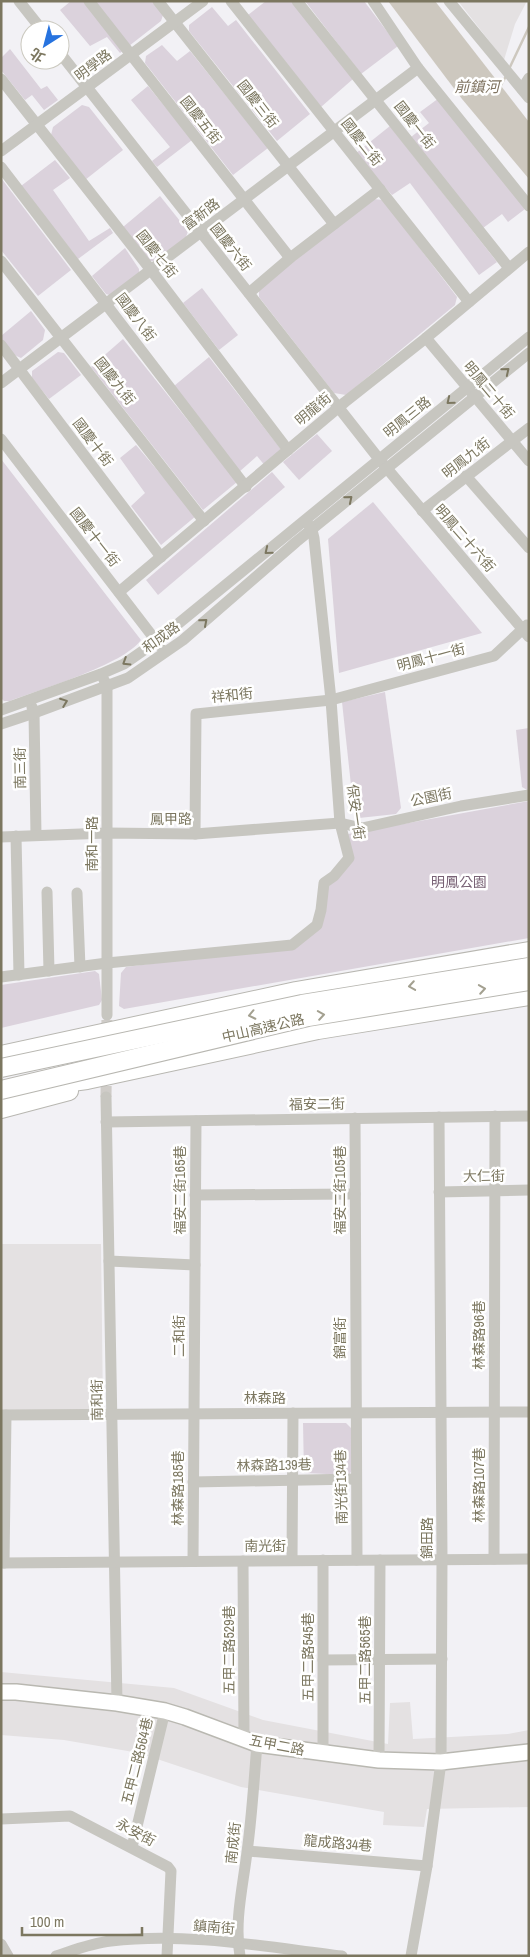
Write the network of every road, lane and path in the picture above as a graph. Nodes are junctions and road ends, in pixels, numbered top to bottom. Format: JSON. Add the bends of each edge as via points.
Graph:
{"nodes":[{"id":1,"x":19,"y":1,"type":"edge"},
{"id":2,"x":89,"y":1,"type":"edge"},
{"id":3,"x":158,"y":1,"type":"edge"},
{"id":4,"x":203,"y":1,"type":"edge"},
{"id":5,"x":231,"y":1,"type":"edge"},
{"id":6,"x":297,"y":1,"type":"edge"},
{"id":7,"x":373,"y":1,"type":"edge"},
{"id":8,"x":449,"y":1,"type":"edge"},
{"id":9,"x":34,"y":20,"type":"edge"},
{"id":10,"x":175,"y":22,"type":"junction"},
{"id":11,"x":131,"y":55,"type":"junction"},
{"id":12,"x":70,"y":66,"type":"edge"},
{"id":13,"x":418,"y":68,"type":"junction"},
{"id":14,"x":529,"y":78,"type":"edge"},
{"id":15,"x":1,"y":79,"type":"edge"},
{"id":16,"x":87,"y":88,"type":"junction"},
{"id":17,"x":525,"y":94,"type":"edge"},
{"id":18,"x":376,"y":100,"type":"junction"},
{"id":19,"x":38,"y":126,"type":"junction"},
{"id":20,"x":334,"y":132,"type":"junction"},
{"id":21,"x":1,"y":151,"type":"edge"},
{"id":22,"x":288,"y":166,"type":"junction"},
{"id":23,"x":1,"y":167,"type":"edge"},
{"id":24,"x":380,"y":189,"type":"junction"},
{"id":25,"x":245,"y":200,"type":"junction"},
{"id":26,"x":529,"y":206,"type":"edge"},
{"id":27,"x":334,"y":224,"type":"junction"},
{"id":28,"x":201,"y":232,"type":"junction"},
{"id":29,"x":529,"y":252,"type":"edge"},
{"id":30,"x":290,"y":258,"type":"junction"},
{"id":31,"x":1,"y":260,"type":"edge"},
{"id":32,"x":509,"y":268,"type":"junction"},
{"id":33,"x":151,"y":270,"type":"junction"},
{"id":34,"x":248,"y":293,"type":"junction"},
{"id":35,"x":469,"y":302,"type":"junction"},
{"id":36,"x":107,"y":304,"type":"junction"},
{"id":37,"x":529,"y":337,"type":"edge"},
{"id":38,"x":62,"y":338,"type":"junction"},
{"id":39,"x":426,"y":338,"type":"junction"},
{"id":40,"x":1,"y":345,"type":"edge"},
{"id":41,"x":529,"y":353,"type":"edge"},
{"id":42,"x":20,"y":370,"type":"junction"},
{"id":43,"x":1,"y":383,"type":"edge"},
{"id":44,"x":471,"y":392,"type":"junction"},
{"id":45,"x":338,"y":408,"type":"junction"},
{"id":46,"x":529,"y":428,"type":"edge"},
{"id":47,"x":1,"y":439,"type":"edge"},
{"id":48,"x":512,"y":441,"type":"junction"},
{"id":49,"x":288,"y":450,"type":"junction"},
{"id":50,"x":379,"y":459,"type":"junction"},
{"id":51,"x":529,"y":461,"type":"edge"},
{"id":52,"x":387,"y":468,"type":"junction"},
{"id":53,"x":466,"y":476,"type":"junction"},
{"id":54,"x":246,"y":486,"type":"junction"},
{"id":55,"x":422,"y":511,"type":"junction"},
{"id":56,"x":204,"y":521,"type":"junction"},
{"id":57,"x":309,"y":525,"type":"junction"},
{"id":58,"x":529,"y":548,"type":"edge"},
{"id":59,"x":161,"y":557,"type":"junction"},
{"id":60,"x":119,"y":592,"type":"junction"},
{"id":61,"x":527,"y":630,"type":"edge"},
{"id":62,"x":157,"y":641,"type":"junction"},
{"id":63,"x":165,"y":653,"type":"junction"},
{"id":64,"x":101,"y":674,"type":"junction"},
{"id":65,"x":108,"y":685,"type":"junction"},
{"id":66,"x":331,"y":700,"type":"junction"},
{"id":67,"x":31,"y":701,"type":"junction"},
{"id":68,"x":1,"y":710,"type":"edge"},
{"id":69,"x":34,"y":714,"type":"junction"},
{"id":70,"x":1,"y":724,"type":"edge"},
{"id":71,"x":529,"y":794,"type":"edge"},
{"id":72,"x":340,"y":823,"type":"junction"},
{"id":73,"x":107,"y":833,"type":"junction"},
{"id":74,"x":195,"y":834,"type":"junction"},
{"id":75,"x":36,"y":835,"type":"junction"},
{"id":76,"x":16,"y":836,"type":"junction"},
{"id":77,"x":1,"y":837,"type":"edge"},
{"id":78,"x":47,"y":892,"type":"dead end"},
{"id":79,"x":77,"y":893,"type":"dead end"},
{"id":80,"x":528,"y":955,"type":"edge"},
{"id":81,"x":107,"y":963,"type":"junction"},
{"id":82,"x":80,"y":967,"type":"junction"},
{"id":83,"x":49,"y":971,"type":"junction"},
{"id":84,"x":19,"y":975,"type":"junction"},
{"id":85,"x":1,"y":977,"type":"edge"},
{"id":86,"x":529,"y":981,"type":"edge"},
{"id":87,"x":529,"y":996,"type":"edge"},
{"id":88,"x":107,"y":1015,"type":"tunnel mouth"},
{"id":89,"x":318,"y":1030,"type":"junction"},
{"id":90,"x":2,"y":1064,"type":"edge"},
{"id":91,"x":1,"y":1091,"type":"edge"},
{"id":92,"x":106,"y":1097,"type":"tunnel mouth"},
{"id":93,"x":1,"y":1109,"type":"edge"},
{"id":94,"x":495,"y":1116,"type":"junction"},
{"id":95,"x":529,"y":1116,"type":"edge"},
{"id":96,"x":439,"y":1117,"type":"junction"},
{"id":97,"x":354,"y":1118,"type":"junction"},
{"id":98,"x":196,"y":1121,"type":"junction"},
{"id":99,"x":106,"y":1122,"type":"junction"},
{"id":100,"x":494,"y":1190,"type":"junction"},
{"id":101,"x":529,"y":1190,"type":"edge"},
{"id":102,"x":439,"y":1192,"type":"junction"},
{"id":103,"x":355,"y":1194,"type":"junction"},
{"id":104,"x":195,"y":1195,"type":"junction"},
{"id":105,"x":109,"y":1261,"type":"junction"},
{"id":106,"x":195,"y":1262,"type":"junction"},
{"id":107,"x":355,"y":1262,"type":"joint"},
{"id":108,"x":441,"y":1412,"type":"junction"},
{"id":109,"x":494,"y":1412,"type":"junction"},
{"id":110,"x":529,"y":1412,"type":"edge"},
{"id":111,"x":293,"y":1413,"type":"junction"},
{"id":112,"x":355,"y":1413,"type":"junction"},
{"id":113,"x":112,"y":1414,"type":"junction"},
{"id":114,"x":194,"y":1414,"type":"junction"},
{"id":115,"x":4,"y":1415,"type":"edge"},
{"id":116,"x":356,"y":1479,"type":"junction"},
{"id":117,"x":293,"y":1480,"type":"junction"},
{"id":118,"x":193,"y":1482,"type":"junction"},
{"id":119,"x":442,"y":1559,"type":"junction"},
{"id":120,"x":494,"y":1559,"type":"junction"},
{"id":121,"x":529,"y":1559,"type":"edge"},
{"id":122,"x":292,"y":1560,"type":"junction"},
{"id":123,"x":324,"y":1560,"type":"junction"},
{"id":124,"x":357,"y":1560,"type":"junction"},
{"id":125,"x":380,"y":1560,"type":"junction"},
{"id":126,"x":193,"y":1561,"type":"junction"},
{"id":127,"x":243,"y":1561,"type":"junction"},
{"id":128,"x":115,"y":1562,"type":"junction"},
{"id":129,"x":3,"y":1563,"type":"edge"},
{"id":130,"x":442,"y":1658,"type":"junction"},
{"id":131,"x":380,"y":1659,"type":"junction"},
{"id":132,"x":324,"y":1660,"type":"junction"},
{"id":133,"x":1,"y":1692,"type":"edge"},
{"id":134,"x":117,"y":1703,"type":"junction"},
{"id":135,"x":165,"y":1711,"type":"junction"},
{"id":136,"x":251,"y":1741,"type":"junction"},
{"id":137,"x":529,"y":1752,"type":"edge"},
{"id":138,"x":323,"y":1754,"type":"junction"},
{"id":139,"x":379,"y":1760,"type":"junction"},
{"id":140,"x":441,"y":1762,"type":"junction"},
{"id":141,"x":1,"y":1819,"type":"edge"},
{"id":142,"x":132,"y":1847,"type":"junction"},
{"id":143,"x":248,"y":1851,"type":"junction"},
{"id":144,"x":427,"y":1866,"type":"junction"},
{"id":145,"x":169,"y":1938,"type":"junction"},
{"id":146,"x":1,"y":1944,"type":"edge"},
{"id":147,"x":239,"y":1950,"type":"edge"},
{"id":148,"x":304,"y":1954,"type":"edge"},
{"id":149,"x":8,"y":1956,"type":"edge"},
{"id":150,"x":56,"y":1956,"type":"edge"},
{"id":151,"x":167,"y":1956,"type":"edge"},
{"id":152,"x":342,"y":1956,"type":"edge"},
{"id":153,"x":411,"y":1956,"type":"edge"}],
"edges":[{"from":1,"to":9,"type":"street"},
{"from":2,"to":11,"type":"street","name":"國慶五街"},
{"from":3,"to":10,"type":"street","name":"國慶三街"},
{"from":4,"to":10,"type":"street","name":"明學路"},
{"from":5,"to":20,"type":"street","name":"國慶二街"},
{"from":6,"to":18,"type":"street","name":"國慶一街"},
{"from":7,"to":13,"type":"street"},
{"from":8,"to":17,"type":"street"},
{"from":10,"to":11,"type":"street","name":"明學路"},
{"from":10,"to":22,"type":"street","name":"國慶三街"},
{"from":11,"to":16,"type":"street","name":"明學路"},
{"from":11,"to":25,"type":"street","name":"國慶五街"},
{"from":12,"to":16,"type":"street","name":"國慶六街"},
{"from":13,"to":18,"type":"street","name":"富新路"},
{"from":13,"to":26,"type":"street"},
{"from":14,"to":17,"type":"street"},
{"from":15,"to":19,"type":"street","name":"國慶七街"},
{"from":16,"to":19,"type":"street","name":"明學路"},
{"from":16,"to":28,"type":"street","name":"國慶六街"},
{"from":18,"to":20,"type":"street","name":"富新路"},
{"from":18,"to":32,"type":"street","name":"國慶一街"},
{"from":19,"to":21,"type":"street","name":"明學路"},
{"from":19,"to":33,"type":"street","name":"國慶七街"},
{"from":20,"to":22,"type":"street","name":"富新路"},
{"from":20,"to":24,"type":"street","name":"國慶二街"},
{"from":22,"to":25,"type":"street","name":"富新路"},
{"from":22,"to":27,"type":"street","name":"國慶三街"},
{"from":23,"to":36,"type":"street","name":"國慶八街"},
{"from":24,"to":27,"type":"street"},
{"from":24,"to":35,"type":"street","name":"國慶二街"},
{"from":25,"to":28,"type":"street","name":"富新路"},
{"from":25,"to":30,"type":"street","name":"國慶五街"},
{"from":27,"to":30,"type":"street"},
{"from":28,"to":33,"type":"street","name":"富新路"},
{"from":28,"to":34,"type":"street","name":"國慶六街"},
{"from":29,"to":32,"type":"street","name":"明龍街"},
{"from":30,"to":34,"type":"street"},
{"from":31,"to":38,"type":"street","name":"國慶九街"},
{"from":32,"to":35,"type":"street","name":"明龍街"},
{"from":33,"to":36,"type":"street","name":"富新路"},
{"from":33,"to":49,"type":"street","name":"國慶七街"},
{"from":34,"to":45,"type":"street","name":"國慶六街"},
{"from":35,"to":39,"type":"street","name":"明龍街"},
{"from":36,"to":38,"type":"street","name":"富新路"},
{"from":36,"to":54,"type":"street","name":"國慶八街"},
{"from":37,"to":44,"type":"street","name":"明鳳三路"},
{"from":38,"to":42,"type":"street","name":"富新路"},
{"from":38,"to":56,"type":"street","name":"國慶九街"},
{"from":39,"to":44,"type":"street","name":"明鳳二十街"},
{"from":39,"to":45,"type":"street","name":"明龍街"},
{"from":40,"to":42,"type":"street","name":"國慶十街"},
{"from":44,"to":41,"type":"street","name":"明鳳三路","one_way":true},
{"from":42,"to":43,"type":"street","name":"富新路"},
{"from":42,"to":59,"type":"street","name":"國慶十街"},
{"from":44,"to":48,"type":"street","name":"明鳳二十街"},
{"from":44,"to":50,"type":"street","name":"明鳳三路","one_way":true},
{"from":44,"to":52,"type":"street","name":"明鳳三路"},
{"from":45,"to":49,"type":"street","name":"明龍街"},
{"from":45,"to":50,"type":"street","name":"國慶六街"},
{"from":46,"to":48,"type":"street","name":"明鳳九街"},
{"from":47,"to":60,"type":"street","name":"國慶十一街"},
{"from":48,"to":51,"type":"street","name":"明鳳二十街"},
{"from":48,"to":53,"type":"street","name":"明鳳九街"},
{"from":49,"to":54,"type":"street","name":"明龍街"},
{"from":50,"to":52,"type":"street","name":"明鳳二十六街"},
{"from":50,"to":57,"type":"street","name":"明鳳三路"},
{"from":52,"to":55,"type":"street","name":"明鳳二十六街"},
{"from":57,"to":52,"type":"street","name":"明鳳三路","one_way":true},
{"from":53,"to":55,"type":"street","name":"明鳳九街"},
{"from":53,"to":58,"type":"street"},
{"from":54,"to":56,"type":"street","name":"明龍街"},
{"from":55,"to":61,"type":"street","name":"明鳳二十六街"},
{"from":56,"to":59,"type":"street","name":"明龍街"},
{"from":57,"to":62,"type":"street","name":"和成路","one_way":true},
{"from":63,"to":57,"type":"street","name":"和成路","one_way":true},
{"from":57,"to":66,"type":"street","name":"保安一街","via":[[324,621]]},
{"from":59,"to":60,"type":"street","name":"明龍街"},
{"from":60,"to":62,"type":"street","name":"國慶十一街"},
{"from":61,"to":66,"type":"street","name":"明鳳十一街","via":[[494,656]]},
{"from":62,"to":63,"type":"street","name":"國慶十一街"},
{"from":62,"to":64,"type":"street","name":"和成路","one_way":true,"via":[[124,664]]},
{"from":63,"to":65,"type":"street","name":"和成路","via":[[128,678]]},
{"from":64,"to":65,"type":"street"},
{"from":64,"to":67,"type":"street","name":"和成路"},
{"from":69,"to":65,"type":"street","name":"和成路","one_way":true},
{"from":65,"to":73,"type":"street","name":"南和一路"},
{"from":66,"to":72,"type":"street","name":"保安一街"},
{"from":66,"to":74,"type":"street","name":"祥和街","via":[[196,714]]},
{"from":67,"to":68,"type":"street","name":"和成路"},
{"from":67,"to":69,"type":"street","name":"南三街"},
{"from":69,"to":70,"type":"street","name":"和成路"},
{"from":69,"to":75,"type":"street","name":"南三街"},
{"from":71,"to":72,"type":"street","name":"公園街","via":[[362,828]]},
{"from":72,"to":74,"type":"street","name":"鳳甲路"},
{"from":72,"to":81,"type":"street","name":"保安一街","via":[[349,858],[324,883],[317,925],[292,945]]},
{"from":73,"to":74,"type":"street","name":"鳳甲路"},
{"from":73,"to":75,"type":"street","name":"鳳甲路"},
{"from":73,"to":81,"type":"street","name":"南和一路"},
{"from":75,"to":76,"type":"street","name":"鳳甲路"},
{"from":76,"to":77,"type":"street","name":"鳳甲路"},
{"from":76,"to":84,"type":"street"},
{"from":78,"to":83,"type":"street"},
{"from":79,"to":82,"type":"street"},
{"from":80,"to":90,"type":"highway","name":"中山高速公路","one_way":true,"bridge":true},
{"from":80,"to":90,"type":"highway","via":[[296,990]]},
{"from":81,"to":82,"type":"street","name":"保安一街"},
{"from":81,"to":88,"type":"street","name":"南和一路"},
{"from":82,"to":83,"type":"street","name":"保安一街"},
{"from":83,"to":84,"type":"street","name":"保安一街"},
{"from":84,"to":85,"type":"street","name":"保安一街"},
{"from":91,"to":86,"type":"highway","name":"中山高速公路","one_way":true,"bridge":true,"via":[[308,1017]]},
{"from":87,"to":89,"type":"highway"},
{"from":89,"to":91,"type":"highway","via":[[87,1080]]},
{"from":89,"to":93,"type":"highway"},
{"from":92,"to":99,"type":"street","name":"南和街"},
{"from":94,"to":95,"type":"street","name":"福安二街"},
{"from":94,"to":96,"type":"street","name":"福安二街"},
{"from":94,"to":100,"type":"street","name":"林森路96巷"},
{"from":96,"to":97,"type":"street","name":"福安二街"},
{"from":96,"to":102,"type":"street","name":"錦田路"},
{"from":97,"to":98,"type":"street","name":"福安二街"},
{"from":97,"to":103,"type":"street","name":"福安二街105巷"},
{"from":98,"to":99,"type":"street","name":"福安二街"},
{"from":98,"to":104,"type":"street","name":"福安二街165巷"},
{"from":99,"to":105,"type":"street","name":"南和街"},
{"from":100,"to":101,"type":"street","name":"大仁街"},
{"from":100,"to":102,"type":"street","name":"大仁街"},
{"from":100,"to":109,"type":"street","name":"林森路96巷"},
{"from":102,"to":108,"type":"street","name":"錦田路"},
{"from":103,"to":104,"type":"street"},
{"from":103,"to":107,"type":"street","name":"福安二街105巷"},
{"from":104,"to":106,"type":"street","name":"福安二街165巷"},
{"from":105,"to":106,"type":"street"},
{"from":105,"to":113,"type":"street","name":"南和街"},
{"from":106,"to":114,"type":"street","name":"二和街"},
{"from":107,"to":112,"type":"street","name":"錦富街"},
{"from":108,"to":109,"type":"street","name":"林森路"},
{"from":108,"to":112,"type":"street","name":"林森路"},
{"from":108,"to":119,"type":"street","name":"錦田路"},
{"from":109,"to":110,"type":"street","name":"林森路"},
{"from":109,"to":120,"type":"street","name":"林森路107巷"},
{"from":111,"to":112,"type":"street","name":"林森路"},
{"from":111,"to":114,"type":"street","name":"林森路"},
{"from":111,"to":117,"type":"street"},
{"from":112,"to":116,"type":"street","name":"南光街134巷"},
{"from":113,"to":114,"type":"street","name":"林森路"},
{"from":113,"to":115,"type":"street","name":"林森路"},
{"from":113,"to":128,"type":"street","name":"南和街"},
{"from":114,"to":118,"type":"street","name":"林森路185巷"},
{"from":115,"to":129,"type":"street"},
{"from":116,"to":117,"type":"street","name":"林森路139巷"},
{"from":116,"to":124,"type":"street","name":"南光街134巷"},
{"from":117,"to":118,"type":"street","name":"林森路139巷"},
{"from":117,"to":122,"type":"street"},
{"from":118,"to":126,"type":"street","name":"林森路185巷"},
{"from":119,"to":120,"type":"street","name":"南光街"},
{"from":119,"to":125,"type":"street","name":"南光街"},
{"from":119,"to":130,"type":"street","name":"錦田路"},
{"from":120,"to":121,"type":"street","name":"南光街"},
{"from":122,"to":123,"type":"street","name":"南光街"},
{"from":122,"to":127,"type":"street","name":"南光街"},
{"from":123,"to":124,"type":"street","name":"南光街"},
{"from":123,"to":132,"type":"street","name":"五甲二路545巷"},
{"from":124,"to":125,"type":"street","name":"南光街"},
{"from":125,"to":131,"type":"street","name":"五甲二路565巷"},
{"from":126,"to":127,"type":"street","name":"南光街"},
{"from":126,"to":128,"type":"street","name":"南光街"},
{"from":127,"to":136,"type":"street","name":"五甲二路529巷"},
{"from":128,"to":129,"type":"street","name":"南光街"},
{"from":128,"to":134,"type":"street","name":"南和街"},
{"from":130,"to":131,"type":"street"},
{"from":130,"to":140,"type":"street","name":"錦田路"},
{"from":131,"to":132,"type":"street"},
{"from":131,"to":139,"type":"street","name":"五甲二路565巷"},
{"from":132,"to":138,"type":"street","name":"五甲二路545巷"},
{"from":133,"to":134,"type":"main road","name":"五甲二路"},
{"from":134,"to":135,"type":"main road","name":"五甲二路"},
{"from":135,"to":136,"type":"main road","name":"五甲二路"},
{"from":135,"to":142,"type":"street","name":"五甲二路564巷"},
{"from":136,"to":138,"type":"main road","name":"五甲二路"},
{"from":136,"to":143,"type":"street","name":"南成街"},
{"from":137,"to":140,"type":"main road","name":"五甲二路"},
{"from":138,"to":139,"type":"main road","name":"五甲二路"},
{"from":139,"to":140,"type":"main road","name":"五甲二路"},
{"from":140,"to":144,"type":"street","name":"錦田路"},
{"from":141,"to":142,"type":"street","name":"永安街","via":[[70,1816]]},
{"from":142,"to":145,"type":"street","name":"永安街","via":[[170,1869]]},
{"from":143,"to":144,"type":"street","name":"龍成路34巷"},
{"from":143,"to":147,"type":"street","name":"南成街","via":[[240,1905]]},
{"from":144,"to":153,"type":"street","name":"錦田路"},
{"from":145,"to":147,"type":"street","name":"鎮南街"},
{"from":145,"to":150,"type":"street","name":"鎮南街","via":[[110,1941]]},
{"from":145,"to":151,"type":"street","name":"永安街"},
{"from":146,"to":149,"type":"street"},
{"from":147,"to":148,"type":"street","name":"鎮南街"},
{"from":148,"to":152,"type":"street","name":"鎮南街"}]}
